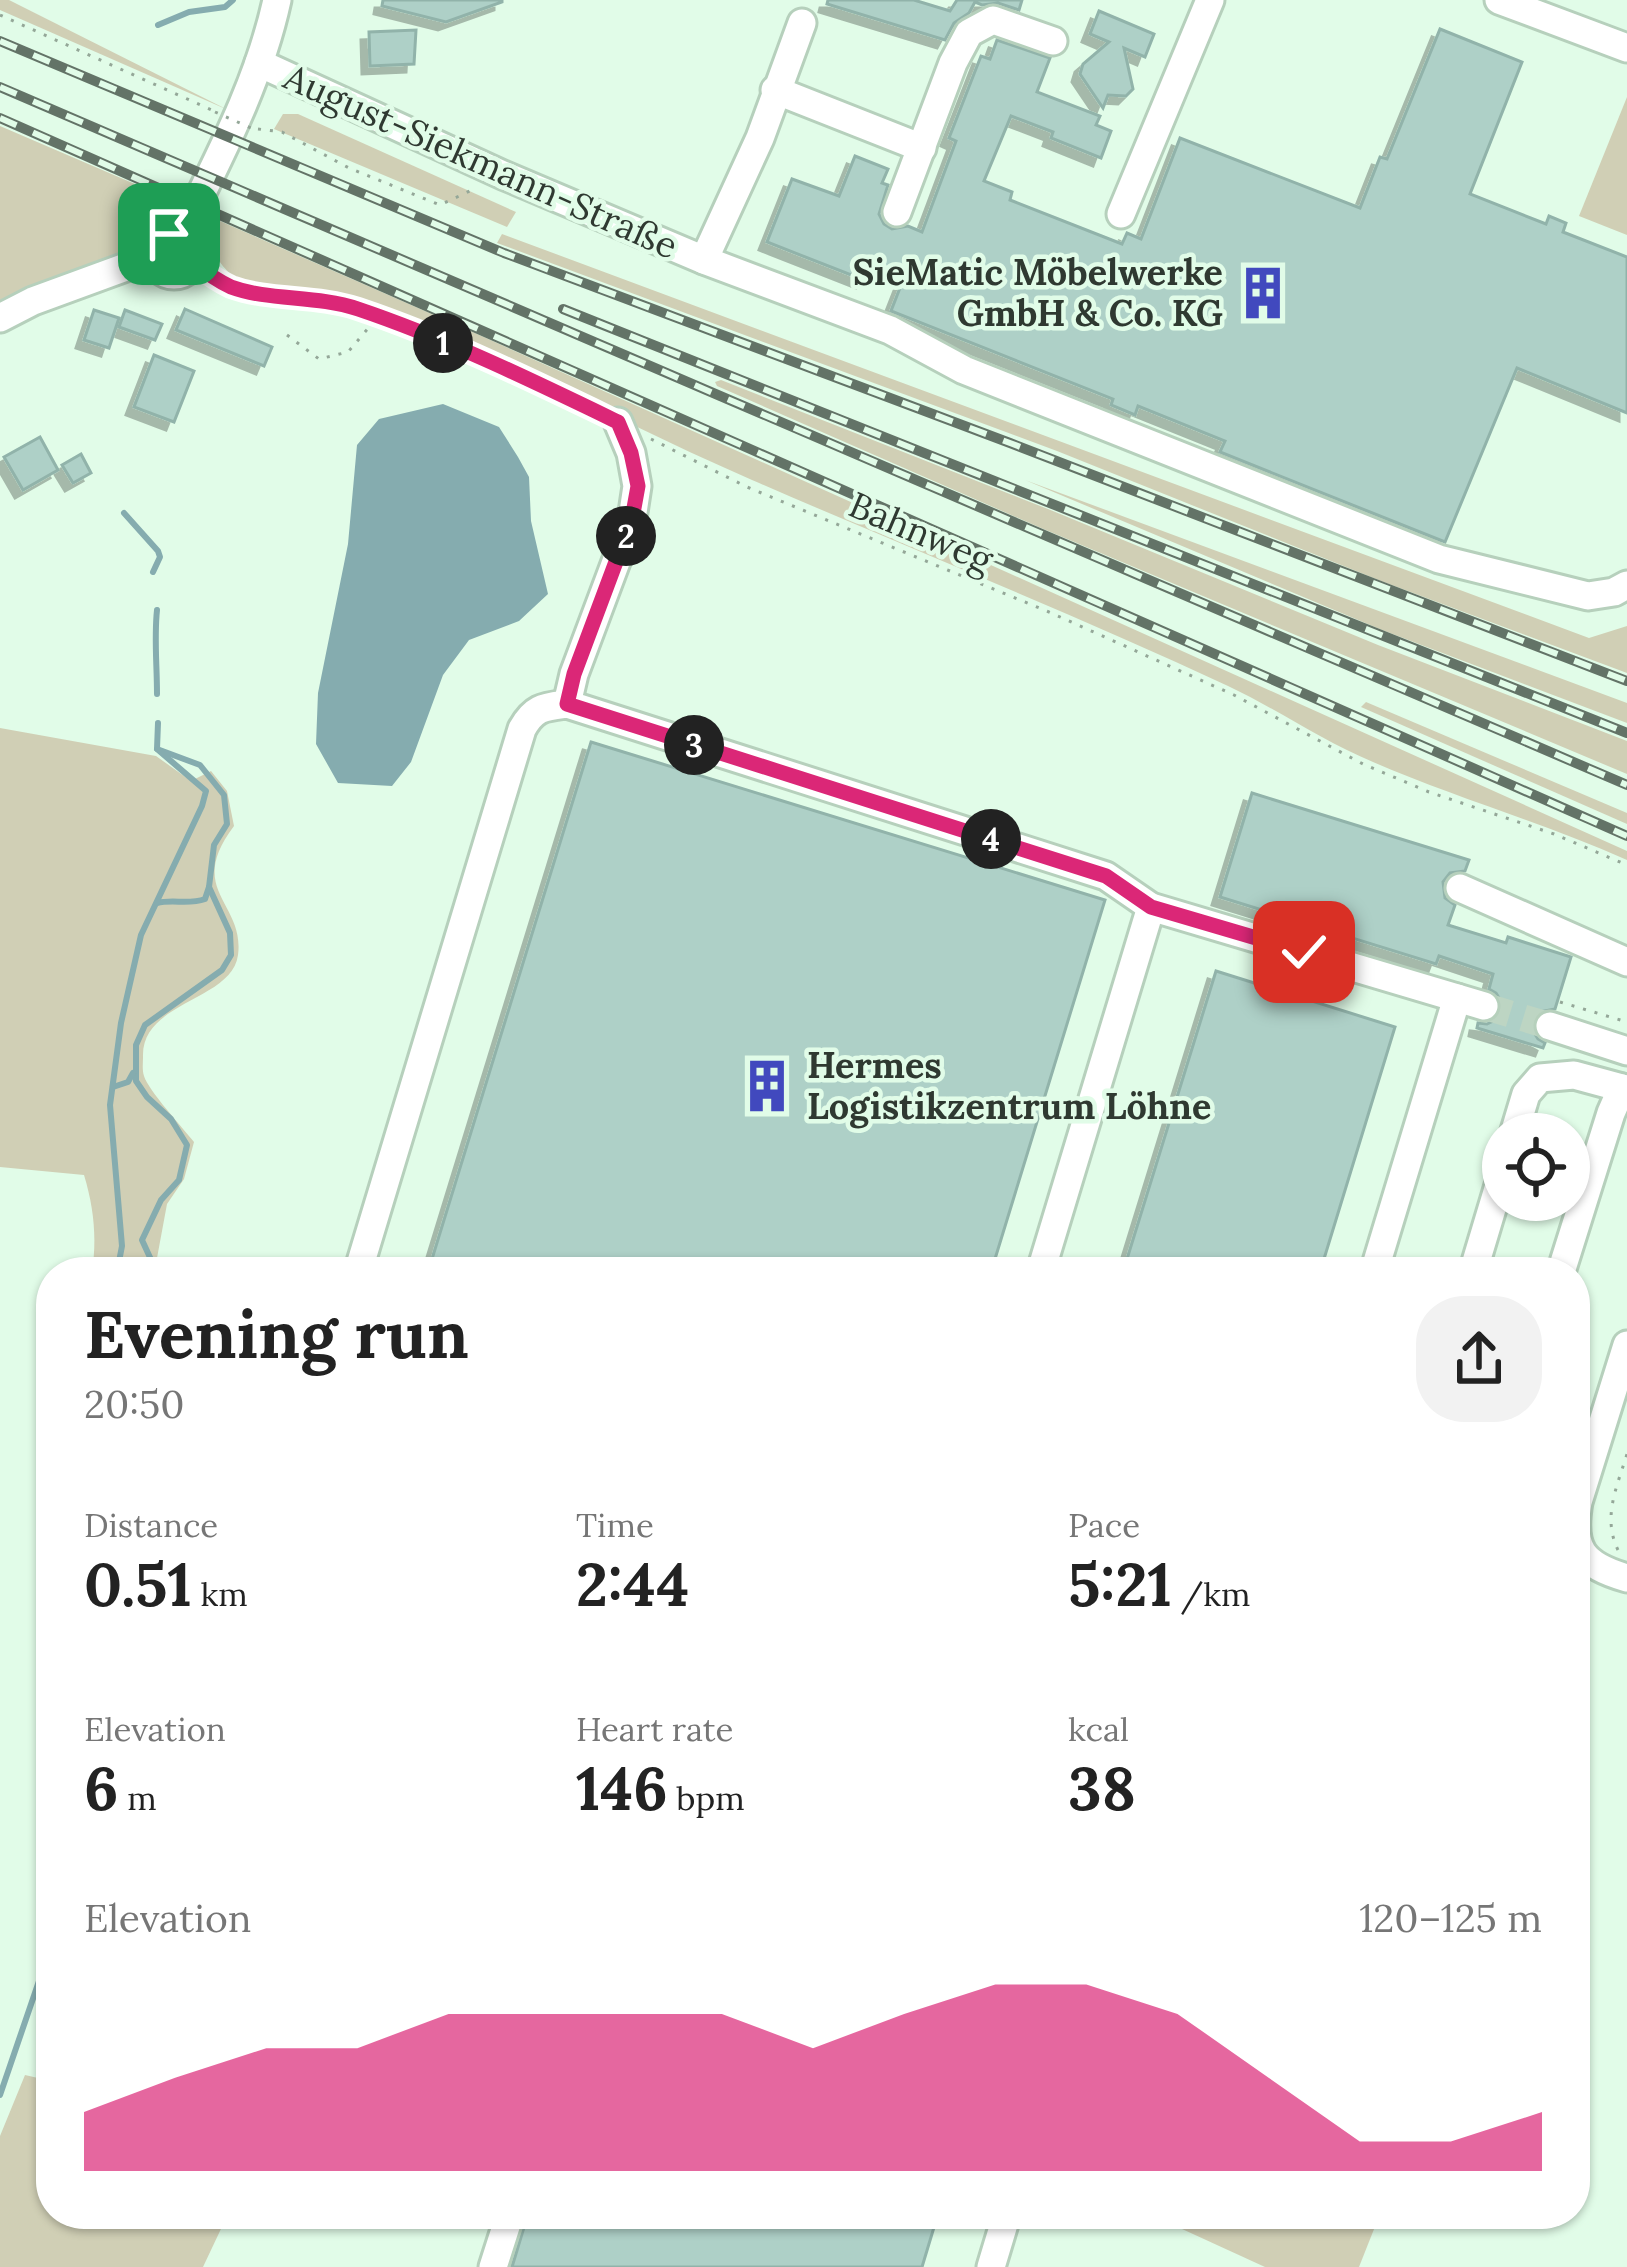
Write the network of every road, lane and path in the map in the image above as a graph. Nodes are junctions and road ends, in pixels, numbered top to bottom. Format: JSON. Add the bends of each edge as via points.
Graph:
{"nodes":[{"id":1,"x":277,"y":0,"type":"edge"},
{"id":2,"x":1210,"y":0,"type":"edge"},
{"id":3,"x":1498,"y":0,"type":"edge"},
{"id":4,"x":0,"y":15,"type":"edge"},
{"id":5,"x":802,"y":23,"type":"dead end"},
{"id":6,"x":1052,"y":41,"type":"dead end"},
{"id":7,"x":1627,"y":48,"type":"edge"},
{"id":8,"x":259,"y":63,"type":"junction"},
{"id":9,"x":776,"y":90,"type":"junction"},
{"id":10,"x":922,"y":148,"type":"junction"},
{"id":11,"x":503,"y":175,"type":"junction"},
{"id":12,"x":897,"y":212,"type":"dead end"},
{"id":13,"x":1121,"y":214,"type":"dead end"},
{"id":14,"x":182,"y":235,"type":"junction"},
{"id":15,"x":153,"y":257,"type":"junction"},
{"id":16,"x":704,"y":260,"type":"junction"},
{"id":17,"x":193,"y":262,"type":"junction"},
{"id":18,"x":377,"y":317,"type":"junction"},
{"id":19,"x":0,"y":319,"type":"edge"},
{"id":20,"x":287,"y":335,"type":"dead end"},
{"id":21,"x":618,"y":422,"type":"junction"},
{"id":22,"x":1627,"y":585,"type":"edge"},
{"id":23,"x":567,"y":704,"type":"junction"},
{"id":24,"x":1627,"y":865,"type":"edge"},
{"id":25,"x":1460,"y":888,"type":"dead end"},
{"id":26,"x":1151,"y":907,"type":"junction"},
{"id":27,"x":1627,"y":962,"type":"edge"},
{"id":28,"x":1554,"y":1014,"type":"joint"},
{"id":29,"x":1627,"y":1022,"type":"edge"},
{"id":30,"x":1627,"y":1052,"type":"edge"},
{"id":31,"x":1624,"y":1090,"type":"edge"},
{"id":32,"x":1520,"y":1113,"type":"edge"},
{"id":33,"x":1488,"y":1221,"type":"edge"},
{"id":34,"x":363,"y":1257,"type":"edge"},
{"id":35,"x":1045,"y":1257,"type":"edge"},
{"id":36,"x":1380,"y":1257,"type":"edge"},
{"id":37,"x":1478,"y":1257,"type":"edge"},
{"id":38,"x":1566,"y":1257,"type":"edge"},
{"id":39,"x":1627,"y":1345,"type":"edge"},
{"id":40,"x":1627,"y":1454,"type":"edge"},
{"id":41,"x":1590,"y":1464,"type":"edge"},
{"id":42,"x":1590,"y":1563,"type":"edge"},
{"id":43,"x":1626,"y":1571,"type":"edge"},
{"id":44,"x":505,"y":2229,"type":"edge"},
{"id":45,"x":1002,"y":2229,"type":"edge"},
{"id":46,"x":494,"y":2267,"type":"edge"},
{"id":47,"x":991,"y":2267,"type":"edge"}],
"edges":[{"from":1,"to":8,"type":"street"},
{"from":2,"to":13,"type":"street"},
{"from":3,"to":7,"type":"street"},
{"from":4,"to":11,"type":"path","bridge":true,"via":[[440,205]]},
{"from":5,"to":9,"type":"street"},
{"from":6,"to":10,"type":"street","via":[[993,20],[969,33]]},
{"from":8,"to":11,"type":"street","name":"August-Siekmann-Straße"},
{"from":8,"to":14,"type":"street"},
{"from":9,"to":10,"type":"street"},
{"from":9,"to":16,"type":"street"},
{"from":10,"to":12,"type":"street"},
{"from":11,"to":16,"type":"street","name":"August-Siekmann-Straße"},
{"from":14,"to":15,"type":"street","via":[[164,236]]},
{"from":14,"to":17,"type":"street"},
{"from":15,"to":17,"type":"street","via":[[175,275]]},
{"from":15,"to":19,"type":"street"},
{"from":16,"to":22,"type":"street","name":"August-Siekmann-Straße","via":[[1439,559],[1588,596]]},
{"from":17,"to":18,"type":"path","name":"Bahnweg","via":[[230,286],[316,298]]},
{"from":18,"to":20,"type":"path","via":[[348,352],[319,359]]},
{"from":18,"to":21,"type":"path","name":"Bahnweg"},
{"from":21,"to":23,"type":"street","via":[[638,486]]},
{"from":21,"to":24,"type":"path","name":"Bahnweg","via":[[747,487],[1234,695],[1363,764]]},
{"from":23,"to":26,"type":"street","via":[[1106,876]]},
{"from":23,"to":34,"type":"street","via":[[530,714],[522,729]]},
{"from":25,"to":27,"type":"street"},
{"from":26,"to":35,"type":"street"},
{"from":26,"to":36,"type":"street","via":[[1470,1002]]},
{"from":28,"to":29,"type":"path"},
{"from":28,"to":30,"type":"street"},
{"from":31,"to":32,"type":"street","via":[[1574,1075],[1540,1078]]},
{"from":31,"to":38,"type":"street"},
{"from":33,"to":37,"type":"street"},
{"from":39,"to":41,"type":"street"},
{"from":40,"to":43,"type":"path","via":[[1609,1519]]},
{"from":42,"to":43,"type":"street"},
{"from":44,"to":46,"type":"street"},
{"from":45,"to":47,"type":"street"}]}
